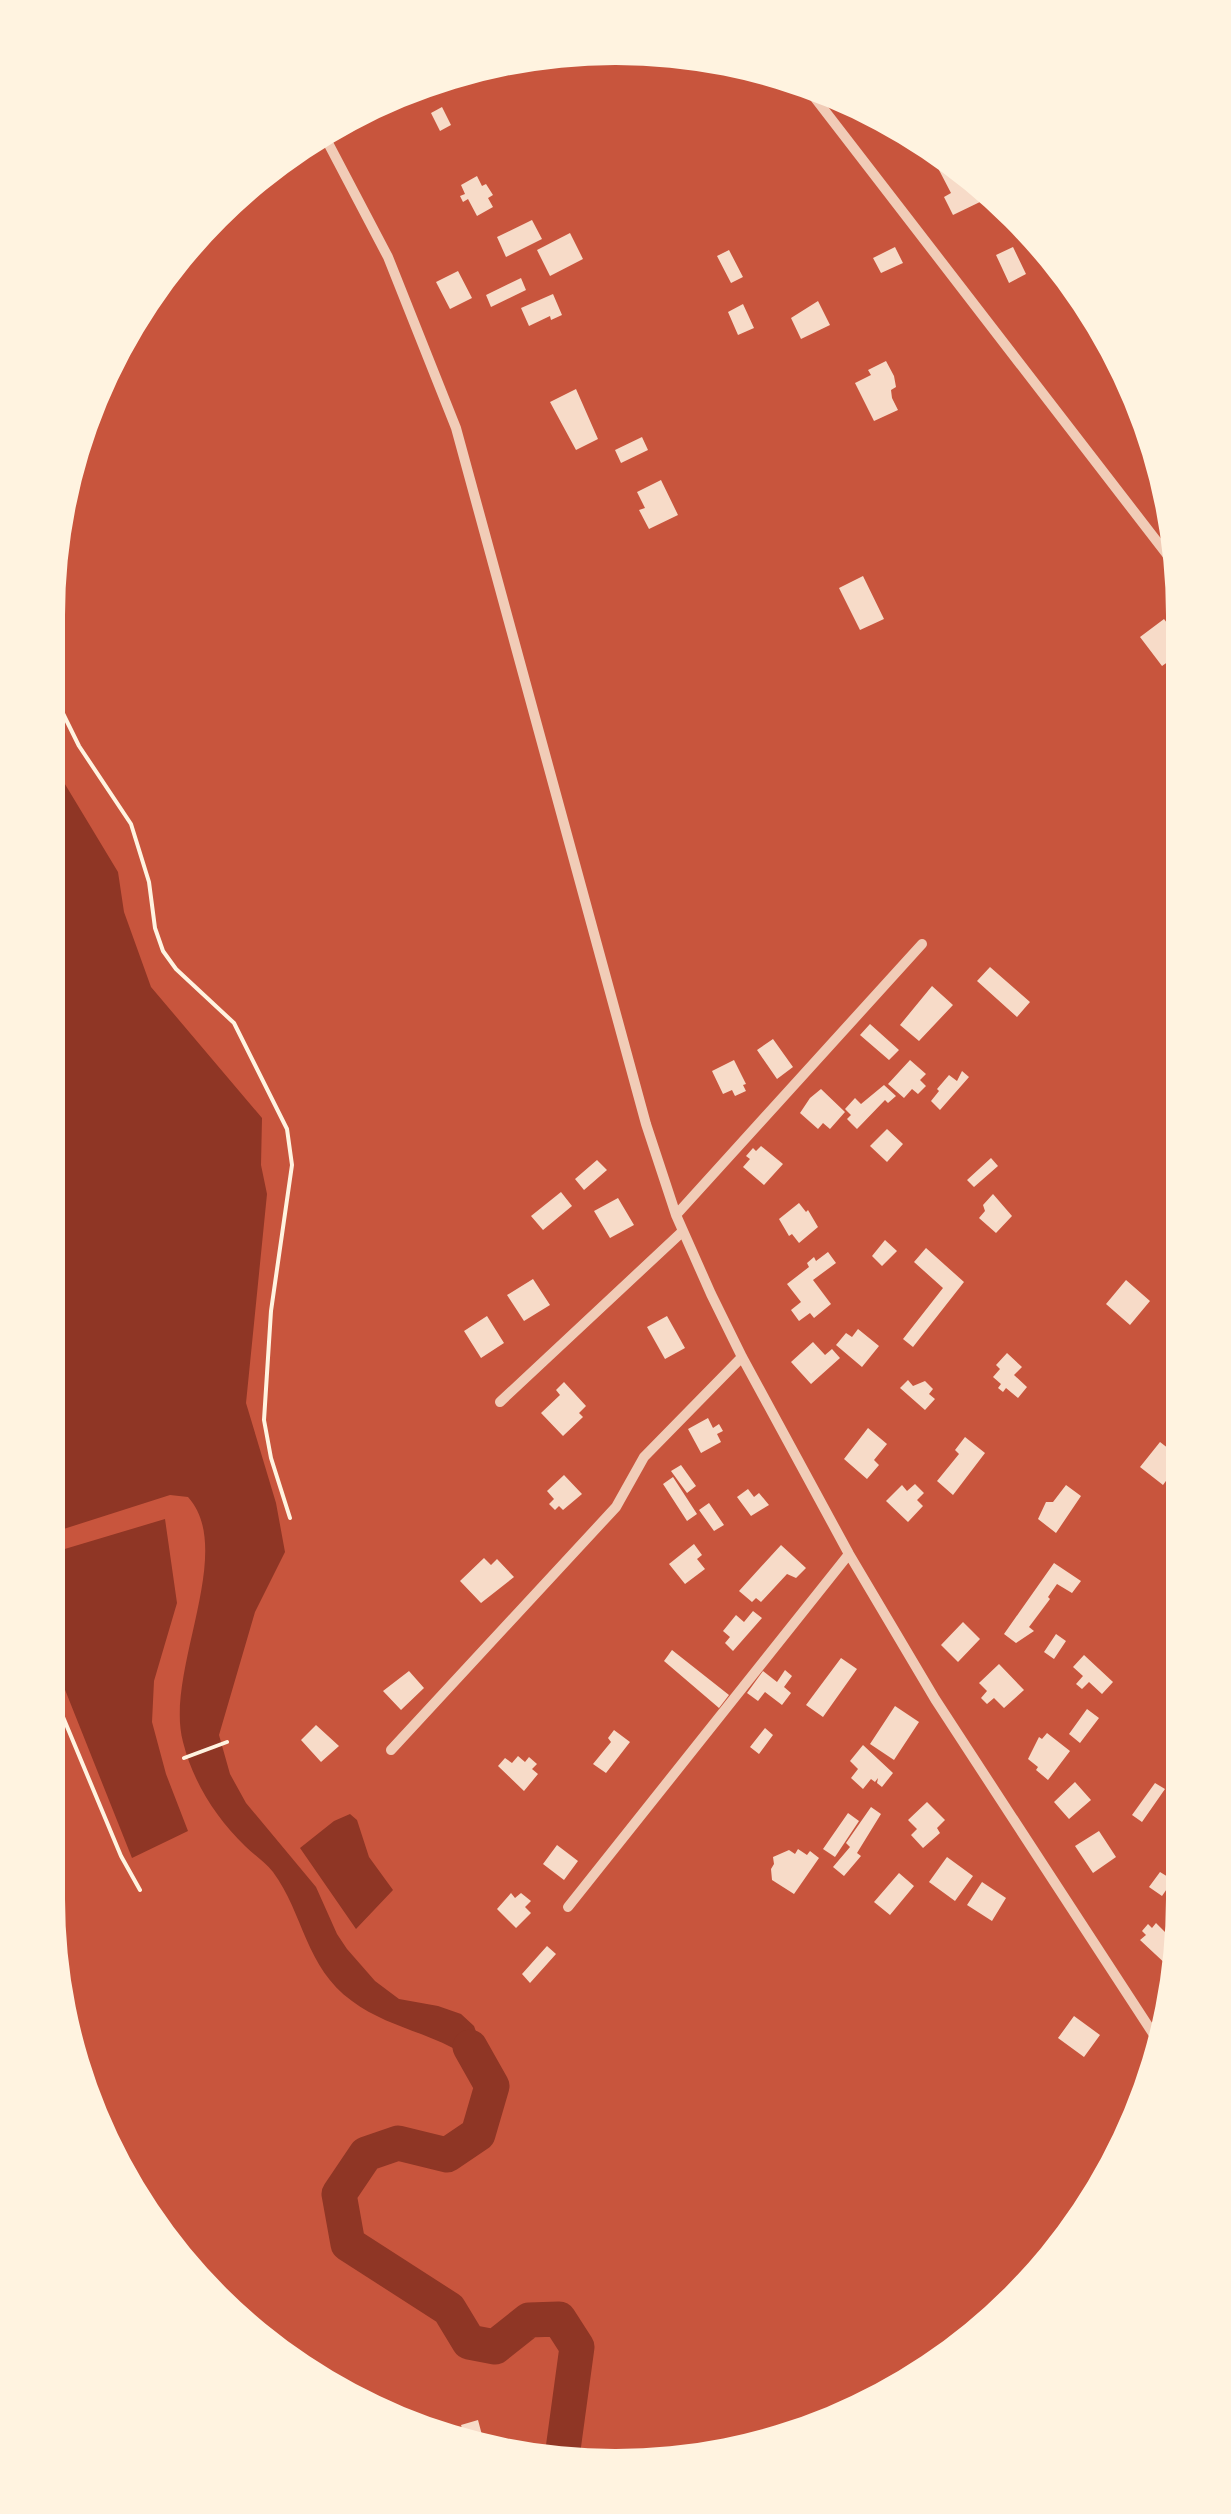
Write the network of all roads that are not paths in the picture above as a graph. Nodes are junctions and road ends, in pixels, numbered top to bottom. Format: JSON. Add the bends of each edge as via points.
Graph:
{"nodes":[{"id":1,"x":820,"y":105,"type":"edge"},
{"id":2,"x":329,"y":146,"type":"edge"},
{"id":3,"x":1161,"y":547,"type":"edge"},
{"id":4,"x":922,"y":944,"type":"dead end"},
{"id":5,"x":676,"y":1215,"type":"junction"},
{"id":6,"x":683,"y":1231,"type":"junction"},
{"id":7,"x":742,"y":1357,"type":"junction"},
{"id":8,"x":500,"y":1402,"type":"dead end"},
{"id":9,"x":850,"y":1554,"type":"junction"},
{"id":10,"x":391,"y":1750,"type":"dead end"},
{"id":11,"x":568,"y":1908,"type":"dead end"},
{"id":12,"x":1150,"y":2029,"type":"edge"}],
"edges":[{"from":1,"to":3,"type":"street"},
{"from":2,"to":5,"type":"street","via":[[388,257],[456,428]]},
{"from":4,"to":5,"type":"street"},
{"from":5,"to":6,"type":"street"},
{"from":6,"to":7,"type":"street"},
{"from":6,"to":8,"type":"street"},
{"from":7,"to":9,"type":"street"},
{"from":7,"to":10,"type":"street","via":[[644,1457],[616,1507]]},
{"from":9,"to":11,"type":"street"},
{"from":9,"to":12,"type":"street","via":[[935,1699]]}]}
